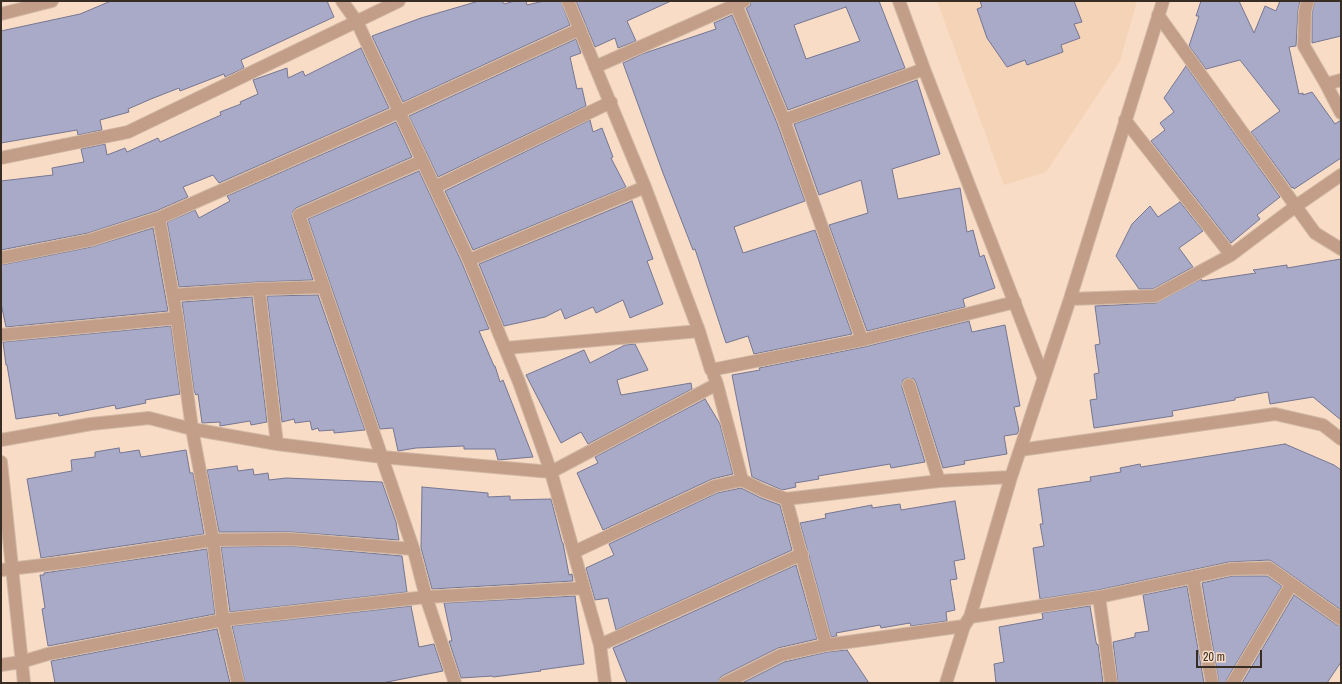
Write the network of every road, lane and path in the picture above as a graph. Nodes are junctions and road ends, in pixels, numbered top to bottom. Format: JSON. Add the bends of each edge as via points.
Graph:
{"nodes":[{"id":1,"x":52,"y":1,"type":"edge"},
{"id":2,"x":342,"y":1,"type":"edge"},
{"id":3,"x":399,"y":1,"type":"edge"},
{"id":4,"x":568,"y":1,"type":"edge"},
{"id":5,"x":899,"y":1,"type":"edge"},
{"id":6,"x":1163,"y":1,"type":"edge"},
{"id":7,"x":1308,"y":1,"type":"edge"},
{"id":8,"x":740,"y":3,"type":"edge"},
{"id":9,"x":1,"y":14,"type":"edge"},
{"id":10,"x":1158,"y":15,"type":"junction"},
{"id":11,"x":357,"y":22,"type":"junction"},
{"id":12,"x":580,"y":29,"type":"junction"},
{"id":13,"x":595,"y":67,"type":"junction"},
{"id":14,"x":924,"y":69,"type":"junction"},
{"id":15,"x":1341,"y":80,"type":"edge"},
{"id":16,"x":1326,"y":84,"type":"junction"},
{"id":17,"x":611,"y":102,"type":"junction"},
{"id":18,"x":399,"y":112,"type":"junction"},
{"id":19,"x":1341,"y":113,"type":"edge"},
{"id":20,"x":784,"y":120,"type":"junction"},
{"id":21,"x":1125,"y":120,"type":"junction"},
{"id":22,"x":1,"y":158,"type":"edge"},
{"id":23,"x":422,"y":161,"type":"junction"},
{"id":24,"x":1341,"y":175,"type":"edge"},
{"id":25,"x":435,"y":187,"type":"junction"},
{"id":26,"x":645,"y":187,"type":"junction"},
{"id":27,"x":1296,"y":206,"type":"junction"},
{"id":28,"x":159,"y":218,"type":"junction"},
{"id":29,"x":1341,"y":249,"type":"edge"},
{"id":30,"x":1231,"y":255,"type":"junction"},
{"id":31,"x":1,"y":258,"type":"edge"},
{"id":32,"x":469,"y":260,"type":"junction"},
{"id":33,"x":324,"y":287,"type":"junction"},
{"id":34,"x":260,"y":289,"type":"junction"},
{"id":35,"x":173,"y":296,"type":"junction"},
{"id":36,"x":1070,"y":299,"type":"junction"},
{"id":37,"x":1015,"y":302,"type":"junction"},
{"id":38,"x":177,"y":318,"type":"junction"},
{"id":39,"x":699,"y":331,"type":"junction"},
{"id":40,"x":1,"y":335,"type":"edge"},
{"id":41,"x":862,"y":340,"type":"junction"},
{"id":42,"x":506,"y":348,"type":"junction"},
{"id":43,"x":711,"y":370,"type":"junction"},
{"id":44,"x":1043,"y":376,"type":"junction"},
{"id":45,"x":717,"y":384,"type":"junction"},
{"id":46,"x":909,"y":385,"type":"dead end"},
{"id":47,"x":192,"y":429,"type":"junction"},
{"id":48,"x":1341,"y":439,"type":"edge"},
{"id":49,"x":1,"y":440,"type":"edge"},
{"id":50,"x":277,"y":444,"type":"junction"},
{"id":51,"x":1020,"y":450,"type":"junction"},
{"id":52,"x":382,"y":457,"type":"junction"},
{"id":53,"x":1,"y":462,"type":"edge"},
{"id":54,"x":552,"y":472,"type":"junction"},
{"id":55,"x":1011,"y":477,"type":"junction"},
{"id":56,"x":742,"y":480,"type":"junction"},
{"id":57,"x":939,"y":480,"type":"junction"},
{"id":58,"x":786,"y":499,"type":"junction"},
{"id":59,"x":213,"y":540,"type":"junction"},
{"id":60,"x":413,"y":549,"type":"junction"},
{"id":61,"x":574,"y":552,"type":"junction"},
{"id":62,"x":802,"y":554,"type":"junction"},
{"id":63,"x":7,"y":569,"type":"edge"},
{"id":64,"x":1193,"y":578,"type":"junction"},
{"id":65,"x":1291,"y":585,"type":"junction"},
{"id":66,"x":584,"y":588,"type":"junction"},
{"id":67,"x":426,"y":597,"type":"junction"},
{"id":68,"x":1099,"y":597,"type":"junction"},
{"id":69,"x":1341,"y":619,"type":"edge"},
{"id":70,"x":223,"y":620,"type":"junction"},
{"id":71,"x":967,"y":622,"type":"junction"},
{"id":72,"x":600,"y":645,"type":"junction"},
{"id":73,"x":826,"y":645,"type":"junction"},
{"id":74,"x":21,"y":662,"type":"junction"},
{"id":75,"x":1,"y":665,"type":"edge"},
{"id":76,"x":24,"y":683,"type":"edge"},
{"id":77,"x":238,"y":683,"type":"edge"},
{"id":78,"x":455,"y":683,"type":"edge"},
{"id":79,"x":601,"y":683,"type":"edge"},
{"id":80,"x":725,"y":683,"type":"edge"},
{"id":81,"x":946,"y":683,"type":"edge"},
{"id":82,"x":1111,"y":683,"type":"edge"},
{"id":83,"x":1212,"y":683,"type":"edge"},
{"id":84,"x":1233,"y":683,"type":"edge"}],
"edges":[{"from":1,"to":9,"type":"street"},
{"from":2,"to":11,"type":"street"},
{"from":3,"to":11,"type":"street"},
{"from":4,"to":12,"type":"street"},
{"from":5,"to":14,"type":"street"},
{"from":6,"to":10,"type":"street"},
{"from":7,"to":16,"type":"street","via":[[1305,11],[1304,46]]},
{"from":8,"to":13,"type":"street"},
{"from":8,"to":20,"type":"street"},
{"from":10,"to":21,"type":"street"},
{"from":10,"to":27,"type":"street"},
{"from":11,"to":18,"type":"street"},
{"from":11,"to":22,"type":"street","via":[[128,132]]},
{"from":12,"to":13,"type":"street"},
{"from":12,"to":18,"type":"street"},
{"from":13,"to":17,"type":"street"},
{"from":14,"to":20,"type":"street"},
{"from":14,"to":37,"type":"street"},
{"from":15,"to":16,"type":"street"},
{"from":16,"to":19,"type":"street"},
{"from":17,"to":25,"type":"street"},
{"from":17,"to":26,"type":"street"},
{"from":18,"to":23,"type":"street"},
{"from":18,"to":28,"type":"street"},
{"from":20,"to":41,"type":"street"},
{"from":21,"to":30,"type":"street"},
{"from":21,"to":36,"type":"street"},
{"from":23,"to":25,"type":"street"},
{"from":23,"to":33,"type":"street","via":[[299,215]]},
{"from":24,"to":27,"type":"street"},
{"from":25,"to":32,"type":"street"},
{"from":26,"to":32,"type":"street"},
{"from":26,"to":39,"type":"street"},
{"from":27,"to":29,"type":"street","via":[[1315,233]]},
{"from":27,"to":30,"type":"street"},
{"from":28,"to":31,"type":"street","via":[[90,240]]},
{"from":28,"to":35,"type":"street"},
{"from":30,"to":36,"type":"street","via":[[1155,296]]},
{"from":32,"to":42,"type":"street"},
{"from":33,"to":34,"type":"street"},
{"from":33,"to":52,"type":"street"},
{"from":34,"to":35,"type":"street"},
{"from":34,"to":50,"type":"street"},
{"from":35,"to":38,"type":"street"},
{"from":36,"to":44,"type":"street"},
{"from":37,"to":41,"type":"street"},
{"from":37,"to":44,"type":"street"},
{"from":38,"to":40,"type":"street"},
{"from":38,"to":47,"type":"street"},
{"from":39,"to":42,"type":"street"},
{"from":39,"to":43,"type":"street"},
{"from":41,"to":43,"type":"street"},
{"from":42,"to":54,"type":"street"},
{"from":43,"to":45,"type":"street"},
{"from":44,"to":51,"type":"street"},
{"from":45,"to":54,"type":"street"},
{"from":45,"to":56,"type":"street"},
{"from":46,"to":57,"type":"street"},
{"from":47,"to":49,"type":"street","via":[[149,418],[91,424]]},
{"from":47,"to":50,"type":"street"},
{"from":47,"to":59,"type":"street"},
{"from":48,"to":51,"type":"street","via":[[1323,425],[1275,414]]},
{"from":50,"to":52,"type":"street"},
{"from":51,"to":55,"type":"street"},
{"from":52,"to":54,"type":"street"},
{"from":52,"to":60,"type":"street"},
{"from":53,"to":63,"type":"street"},
{"from":54,"to":61,"type":"street"},
{"from":55,"to":57,"type":"street"},
{"from":55,"to":71,"type":"street"},
{"from":56,"to":58,"type":"street"},
{"from":56,"to":61,"type":"street","via":[[715,486]]},
{"from":57,"to":58,"type":"street"},
{"from":58,"to":62,"type":"street"},
{"from":59,"to":60,"type":"street","via":[[290,539]]},
{"from":59,"to":63,"type":"street"},
{"from":59,"to":70,"type":"street"},
{"from":60,"to":67,"type":"street"},
{"from":61,"to":66,"type":"street"},
{"from":62,"to":72,"type":"street"},
{"from":62,"to":73,"type":"street"},
{"from":63,"to":74,"type":"street"},
{"from":64,"to":65,"type":"street","via":[[1231,569],[1269,568]]},
{"from":64,"to":68,"type":"street"},
{"from":64,"to":83,"type":"street"},
{"from":65,"to":69,"type":"street"},
{"from":65,"to":84,"type":"street"},
{"from":66,"to":67,"type":"street"},
{"from":66,"to":72,"type":"street"},
{"from":67,"to":70,"type":"street"},
{"from":67,"to":78,"type":"street"},
{"from":68,"to":71,"type":"street"},
{"from":68,"to":82,"type":"street"},
{"from":70,"to":74,"type":"street","via":[[48,654]]},
{"from":70,"to":77,"type":"street"},
{"from":71,"to":73,"type":"street"},
{"from":71,"to":81,"type":"street"},
{"from":72,"to":79,"type":"street"},
{"from":73,"to":80,"type":"street","via":[[781,655]]},
{"from":74,"to":75,"type":"street"},
{"from":74,"to":76,"type":"street"}]}
